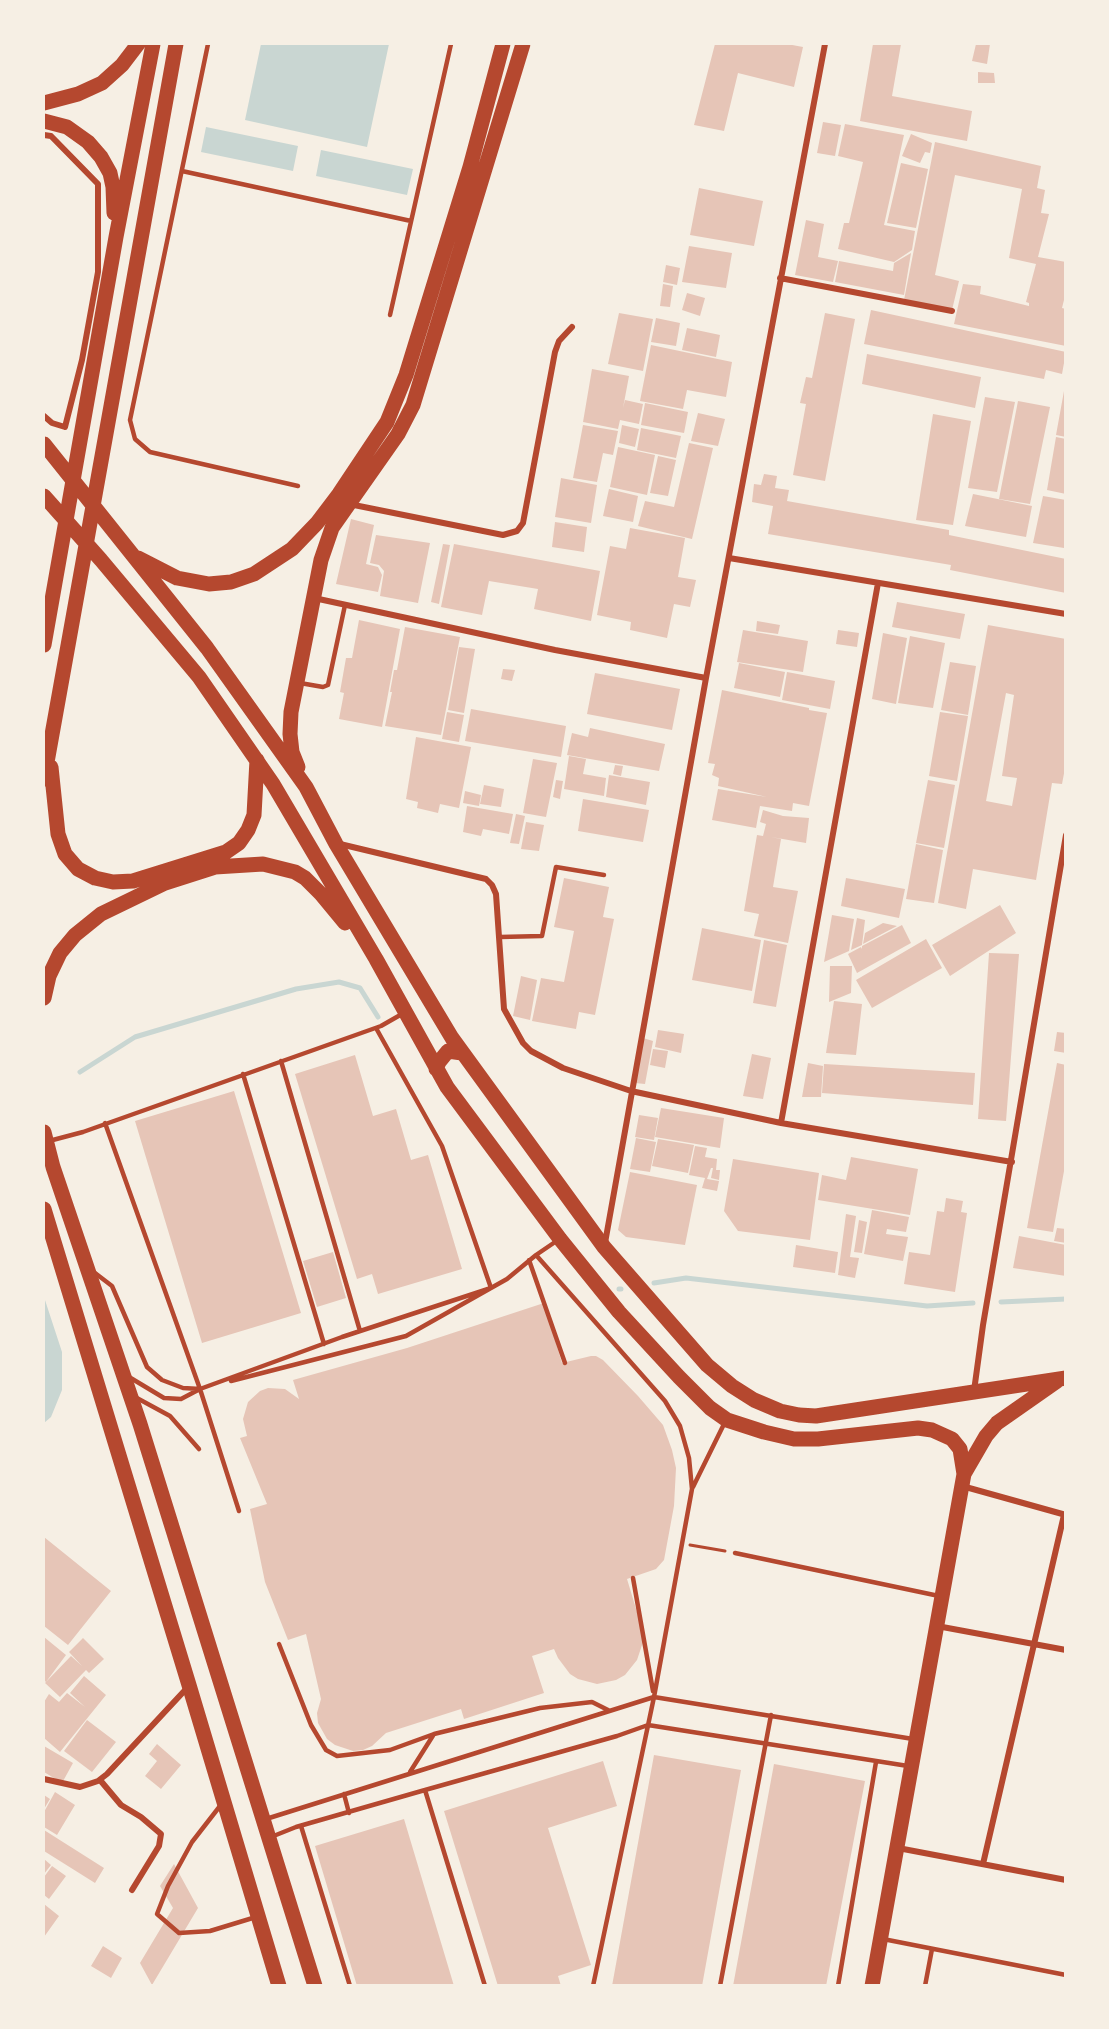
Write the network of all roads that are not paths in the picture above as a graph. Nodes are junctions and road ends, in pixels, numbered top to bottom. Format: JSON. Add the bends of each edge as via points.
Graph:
{"nodes":[{"id":1,"x":138,"y":44,"type":"edge"},
{"id":2,"x":153,"y":44,"type":"edge"},
{"id":3,"x":176,"y":44,"type":"edge"},
{"id":4,"x":208,"y":44,"type":"edge"},
{"id":5,"x":451,"y":44,"type":"edge"},
{"id":6,"x":503,"y":44,"type":"edge"},
{"id":7,"x":523,"y":44,"type":"edge"},
{"id":8,"x":825,"y":44,"type":"edge"},
{"id":9,"x":44,"y":103,"type":"edge"},
{"id":10,"x":44,"y":121,"type":"edge"},
{"id":11,"x":44,"y":135,"type":"edge"},
{"id":12,"x":182,"y":171,"type":"junction"},
{"id":13,"x":411,"y":220,"type":"junction"},
{"id":14,"x":116,"y":237,"type":"junction"},
{"id":15,"x":780,"y":278,"type":"junction"},
{"id":16,"x":952,"y":311,"type":"dead end"},
{"id":17,"x":390,"y":315,"type":"dead end"},
{"id":18,"x":572,"y":327,"type":"dead end"},
{"id":19,"x":44,"y":416,"type":"edge"},
{"id":20,"x":44,"y":444,"type":"edge"},
{"id":21,"x":298,"y":486,"type":"dead end"},
{"id":22,"x":44,"y":496,"type":"edge"},
{"id":23,"x":348,"y":504,"type":"junction"},
{"id":24,"x":132,"y":555,"type":"junction"},
{"id":25,"x":729,"y":558,"type":"junction"},
{"id":26,"x":878,"y":583,"type":"junction"},
{"id":27,"x":314,"y":598,"type":"junction"},
{"id":28,"x":345,"y":605,"type":"junction"},
{"id":29,"x":1065,"y":614,"type":"edge"},
{"id":30,"x":44,"y":645,"type":"edge"},
{"id":31,"x":706,"y":678,"type":"junction"},
{"id":32,"x":296,"y":682,"type":"junction"},
{"id":33,"x":49,"y":749,"type":"junction"},
{"id":34,"x":257,"y":760,"type":"junction"},
{"id":35,"x":44,"y":779,"type":"edge"},
{"id":36,"x":306,"y":788,"type":"junction"},
{"id":37,"x":1065,"y":835,"type":"edge"},
{"id":38,"x":336,"y":844,"type":"junction"},
{"id":39,"x":604,"y":875,"type":"dead end"},
{"id":40,"x":500,"y":937,"type":"junction"},
{"id":41,"x":376,"y":959,"type":"junction"},
{"id":42,"x":44,"y":998,"type":"edge"},
{"id":43,"x":404,"y":1013,"type":"junction"},
{"id":44,"x":376,"y":1028,"type":"junction"},
{"id":45,"x":452,"y":1038,"type":"junction"},
{"id":46,"x":462,"y":1053,"type":"junction"},
{"id":47,"x":428,"y":1055,"type":"junction"},
{"id":48,"x":281,"y":1061,"type":"junction"},
{"id":49,"x":436,"y":1069,"type":"junction"},
{"id":50,"x":243,"y":1074,"type":"junction"},
{"id":51,"x":631,"y":1091,"type":"junction"},
{"id":52,"x":105,"y":1123,"type":"junction"},
{"id":53,"x":781,"y":1123,"type":"junction"},
{"id":54,"x":45,"y":1137,"type":"edge"},
{"id":55,"x":1012,"y":1162,"type":"junction"},
{"id":56,"x":44,"y":1209,"type":"edge"},
{"id":57,"x":560,"y":1239,"type":"junction"},
{"id":58,"x":604,"y":1246,"type":"junction"},
{"id":59,"x":536,"y":1255,"type":"junction"},
{"id":60,"x":529,"y":1260,"type":"junction"},
{"id":61,"x":88,"y":1268,"type":"junction"},
{"id":62,"x":491,"y":1288,"type":"junction"},
{"id":63,"x":360,"y":1331,"type":"junction"},
{"id":64,"x":324,"y":1344,"type":"junction"},
{"id":65,"x":565,"y":1362,"type":"dead end"},
{"id":66,"x":123,"y":1374,"type":"junction"},
{"id":67,"x":1063,"y":1378,"type":"edge"},
{"id":68,"x":200,"y":1389,"type":"junction"},
{"id":69,"x":974,"y":1392,"type":"junction"},
{"id":70,"x":130,"y":1395,"type":"junction"},
{"id":71,"x":727,"y":1420,"type":"junction"},
{"id":72,"x":200,"y":1449,"type":"dead end"},
{"id":73,"x":962,"y":1480,"type":"junction"},
{"id":74,"x":692,"y":1489,"type":"junction"},
{"id":75,"x":240,"y":1511,"type":"dead end"},
{"id":76,"x":1065,"y":1515,"type":"edge"},
{"id":77,"x":735,"y":1553,"type":"road end"},
{"id":78,"x":633,"y":1578,"type":"dead end"},
{"id":79,"x":942,"y":1597,"type":"junction"},
{"id":80,"x":936,"y":1626,"type":"junction"},
{"id":81,"x":279,"y":1644,"type":"dead end"},
{"id":82,"x":1035,"y":1644,"type":"junction"},
{"id":83,"x":1065,"y":1650,"type":"edge"},
{"id":84,"x":189,"y":1685,"type":"junction"},
{"id":85,"x":654,"y":1697,"type":"junction"},
{"id":86,"x":609,"y":1711,"type":"junction"},
{"id":87,"x":771,"y":1716,"type":"junction"},
{"id":88,"x":648,"y":1725,"type":"junction"},
{"id":89,"x":434,"y":1734,"type":"junction"},
{"id":90,"x":916,"y":1739,"type":"junction"},
{"id":91,"x":767,"y":1742,"type":"junction"},
{"id":92,"x":876,"y":1762,"type":"junction"},
{"id":93,"x":911,"y":1766,"type":"junction"},
{"id":94,"x":410,"y":1772,"type":"junction"},
{"id":95,"x":44,"y":1779,"type":"edge"},
{"id":96,"x":100,"y":1780,"type":"junction"},
{"id":97,"x":425,"y":1790,"type":"junction"},
{"id":98,"x":344,"y":1794,"type":"junction"},
{"id":99,"x":224,"y":1801,"type":"junction"},
{"id":100,"x":349,"y":1813,"type":"junction"},
{"id":101,"x":264,"y":1820,"type":"junction"},
{"id":102,"x":301,"y":1826,"type":"junction"},
{"id":103,"x":270,"y":1837,"type":"junction"},
{"id":104,"x":896,"y":1848,"type":"junction"},
{"id":105,"x":983,"y":1864,"type":"junction"},
{"id":106,"x":1065,"y":1881,"type":"edge"},
{"id":107,"x":132,"y":1890,"type":"dead end"},
{"id":108,"x":258,"y":1916,"type":"junction"},
{"id":109,"x":880,"y":1938,"type":"junction"},
{"id":110,"x":932,"y":1949,"type":"junction"},
{"id":111,"x":1065,"y":1975,"type":"edge"},
{"id":112,"x":279,"y":1986,"type":"edge"},
{"id":113,"x":315,"y":1986,"type":"edge"},
{"id":114,"x":350,"y":1986,"type":"edge"},
{"id":115,"x":485,"y":1986,"type":"edge"},
{"id":116,"x":593,"y":1986,"type":"edge"},
{"id":117,"x":720,"y":1986,"type":"edge"},
{"id":118,"x":838,"y":1986,"type":"edge"},
{"id":119,"x":872,"y":1986,"type":"edge"},
{"id":120,"x":925,"y":1986,"type":"edge"}],
"edges":[{"from":1,"to":9,"type":"main road","via":[[102,83]]},
{"from":2,"to":14,"type":"main road"},
{"from":3,"to":33,"type":"main road"},
{"from":4,"to":12,"type":"lane"},
{"from":5,"to":13,"type":"lane"},
{"from":6,"to":24,"type":"main road","via":[[406,375],[387,422],[339,494],[292,549],[254,574],[231,582],[209,584],[177,578]]},
{"from":7,"to":23,"type":"main road","via":[[413,405],[398,434]]},
{"from":8,"to":15,"type":"street"},
{"from":10,"to":14,"type":"main road","via":[[66,127],[101,157],[113,187]]},
{"from":11,"to":19,"type":"street","via":[[51,136],[98,184],[98,272],[82,360],[65,427]]},
{"from":12,"to":13,"type":"lane"},
{"from":12,"to":21,"type":"lane","via":[[130,420],[135,439],[150,452]]},
{"from":13,"to":17,"type":"lane"},
{"from":14,"to":30,"type":"main road"},
{"from":15,"to":16,"type":"street"},
{"from":15,"to":25,"type":"street"},
{"from":18,"to":23,"type":"street","via":[[558,341],[555,352],[523,523],[517,531],[503,535]]},
{"from":20,"to":24,"type":"main road"},
{"from":22,"to":34,"type":"main road","via":[[199,677]]},
{"from":23,"to":27,"type":"main road","via":[[328,539]]},
{"from":24,"to":36,"type":"main road","via":[[207,648]]},
{"from":25,"to":26,"type":"street"},
{"from":25,"to":31,"type":"street"},
{"from":26,"to":29,"type":"street"},
{"from":26,"to":53,"type":"street"},
{"from":27,"to":28,"type":"street"},
{"from":27,"to":32,"type":"main road"},
{"from":28,"to":31,"type":"street"},
{"from":28,"to":32,"type":"lane","via":[[328,685]]},
{"from":31,"to":51,"type":"street"},
{"from":32,"to":36,"type":"main road","via":[[290,734],[292,752]]},
{"from":33,"to":34,"type":"main road","via":[[58,834],[65,854],[78,869],[113,882],[133,880],[226,852],[239,843],[254,815]]},
{"from":33,"to":35,"type":"main road"},
{"from":34,"to":41,"type":"main road"},
{"from":36,"to":38,"type":"main road"},
{"from":37,"to":55,"type":"street"},
{"from":38,"to":40,"type":"street","via":[[486,879],[496,894]]},
{"from":38,"to":45,"type":"main road"},
{"from":39,"to":40,"type":"lane","via":[[556,867],[542,936]]},
{"from":40,"to":51,"type":"street","via":[[504,1009],[523,1043],[562,1068]]},
{"from":41,"to":42,"type":"main road","via":[[305,878],[272,866],[234,864],[165,883],[102,914],[60,953]]},
{"from":41,"to":43,"type":"main road"},
{"from":43,"to":44,"type":"lane"},
{"from":43,"to":47,"type":"main road"},
{"from":44,"to":48,"type":"lane"},
{"from":44,"to":62,"type":"lane","via":[[442,1146]]},
{"from":45,"to":46,"type":"main road"},
{"from":45,"to":47,"type":"main road","via":[[445,1048]]},
{"from":46,"to":49,"type":"main road","via":[[448,1052]]},
{"from":46,"to":58,"type":"main road"},
{"from":47,"to":49,"type":"main road"},
{"from":48,"to":50,"type":"lane"},
{"from":48,"to":63,"type":"lane"},
{"from":49,"to":57,"type":"main road"},
{"from":50,"to":52,"type":"lane"},
{"from":50,"to":64,"type":"lane"},
{"from":51,"to":53,"type":"street"},
{"from":51,"to":58,"type":"street"},
{"from":52,"to":54,"type":"lane","via":[[83,1132]]},
{"from":52,"to":68,"type":"lane"},
{"from":53,"to":55,"type":"street"},
{"from":54,"to":61,"type":"main road"},
{"from":55,"to":69,"type":"street"},
{"from":56,"to":84,"type":"main road"},
{"from":57,"to":59,"type":"lane"},
{"from":57,"to":71,"type":"main road","via":[[679,1377]]},
{"from":58,"to":69,"type":"main road","via":[[707,1365],[754,1400],[780,1411],[816,1416]]},
{"from":59,"to":60,"type":"lane"},
{"from":59,"to":74,"type":"lane","via":[[665,1401],[680,1426]]},
{"from":60,"to":62,"type":"lane"},
{"from":60,"to":65,"type":"lane"},
{"from":61,"to":66,"type":"main road"},
{"from":61,"to":68,"type":"lane","via":[[112,1286],[147,1367],[162,1380]]},
{"from":62,"to":63,"type":"lane"},
{"from":62,"to":68,"type":"lane","via":[[406,1336]]},
{"from":63,"to":64,"type":"lane"},
{"from":64,"to":68,"type":"lane"},
{"from":66,"to":68,"type":"lane","via":[[164,1398],[181,1399]]},
{"from":66,"to":70,"type":"main road"},
{"from":67,"to":69,"type":"main road"},
{"from":67,"to":73,"type":"main road","via":[[997,1423]]},
{"from":68,"to":75,"type":"lane"},
{"from":70,"to":72,"type":"lane","via":[[170,1416]]},
{"from":70,"to":101,"type":"main road"},
{"from":71,"to":73,"type":"main road","via":[[794,1438],[932,1430],[952,1439],[960,1449]]},
{"from":71,"to":74,"type":"lane"},
{"from":73,"to":76,"type":"street"},
{"from":73,"to":79,"type":"main road"},
{"from":74,"to":85,"type":"lane"},
{"from":76,"to":82,"type":"street"},
{"from":77,"to":79,"type":"lane"},
{"from":78,"to":85,"type":"lane"},
{"from":79,"to":80,"type":"main road"},
{"from":80,"to":82,"type":"street"},
{"from":80,"to":90,"type":"main road"},
{"from":81,"to":89,"type":"lane","via":[[311,1725],[326,1750],[337,1756],[390,1750]]},
{"from":82,"to":83,"type":"street"},
{"from":82,"to":105,"type":"street"},
{"from":84,"to":96,"type":"street"},
{"from":84,"to":99,"type":"main road"},
{"from":85,"to":86,"type":"lane"},
{"from":85,"to":87,"type":"lane"},
{"from":85,"to":88,"type":"lane"},
{"from":86,"to":89,"type":"lane","via":[[592,1702],[540,1708]]},
{"from":86,"to":94,"type":"lane"},
{"from":87,"to":90,"type":"lane"},
{"from":87,"to":91,"type":"lane"},
{"from":88,"to":91,"type":"lane"},
{"from":88,"to":97,"type":"lane"},
{"from":88,"to":116,"type":"lane"},
{"from":89,"to":94,"type":"lane"},
{"from":90,"to":93,"type":"main road"},
{"from":91,"to":92,"type":"lane"},
{"from":91,"to":117,"type":"lane"},
{"from":92,"to":93,"type":"lane"},
{"from":92,"to":118,"type":"lane"},
{"from":93,"to":104,"type":"main road"},
{"from":94,"to":98,"type":"lane"},
{"from":95,"to":96,"type":"street","via":[[80,1787]]},
{"from":96,"to":107,"type":"street","via":[[121,1805],[161,1834],[159,1846]]},
{"from":97,"to":100,"type":"lane"},
{"from":97,"to":115,"type":"lane"},
{"from":98,"to":100,"type":"lane"},
{"from":98,"to":101,"type":"lane"},
{"from":99,"to":108,"type":"main road"},
{"from":99,"to":108,"type":"lane","via":[[192,1842],[157,1914],[179,1933],[210,1931]]},
{"from":100,"to":102,"type":"lane"},
{"from":101,"to":103,"type":"main road"},
{"from":102,"to":103,"type":"lane"},
{"from":102,"to":114,"type":"lane"},
{"from":103,"to":113,"type":"main road"},
{"from":104,"to":105,"type":"street"},
{"from":104,"to":109,"type":"main road"},
{"from":105,"to":106,"type":"street"},
{"from":108,"to":112,"type":"main road"},
{"from":109,"to":110,"type":"lane"},
{"from":109,"to":119,"type":"main road"},
{"from":110,"to":111,"type":"lane"},
{"from":110,"to":120,"type":"lane"}]}
